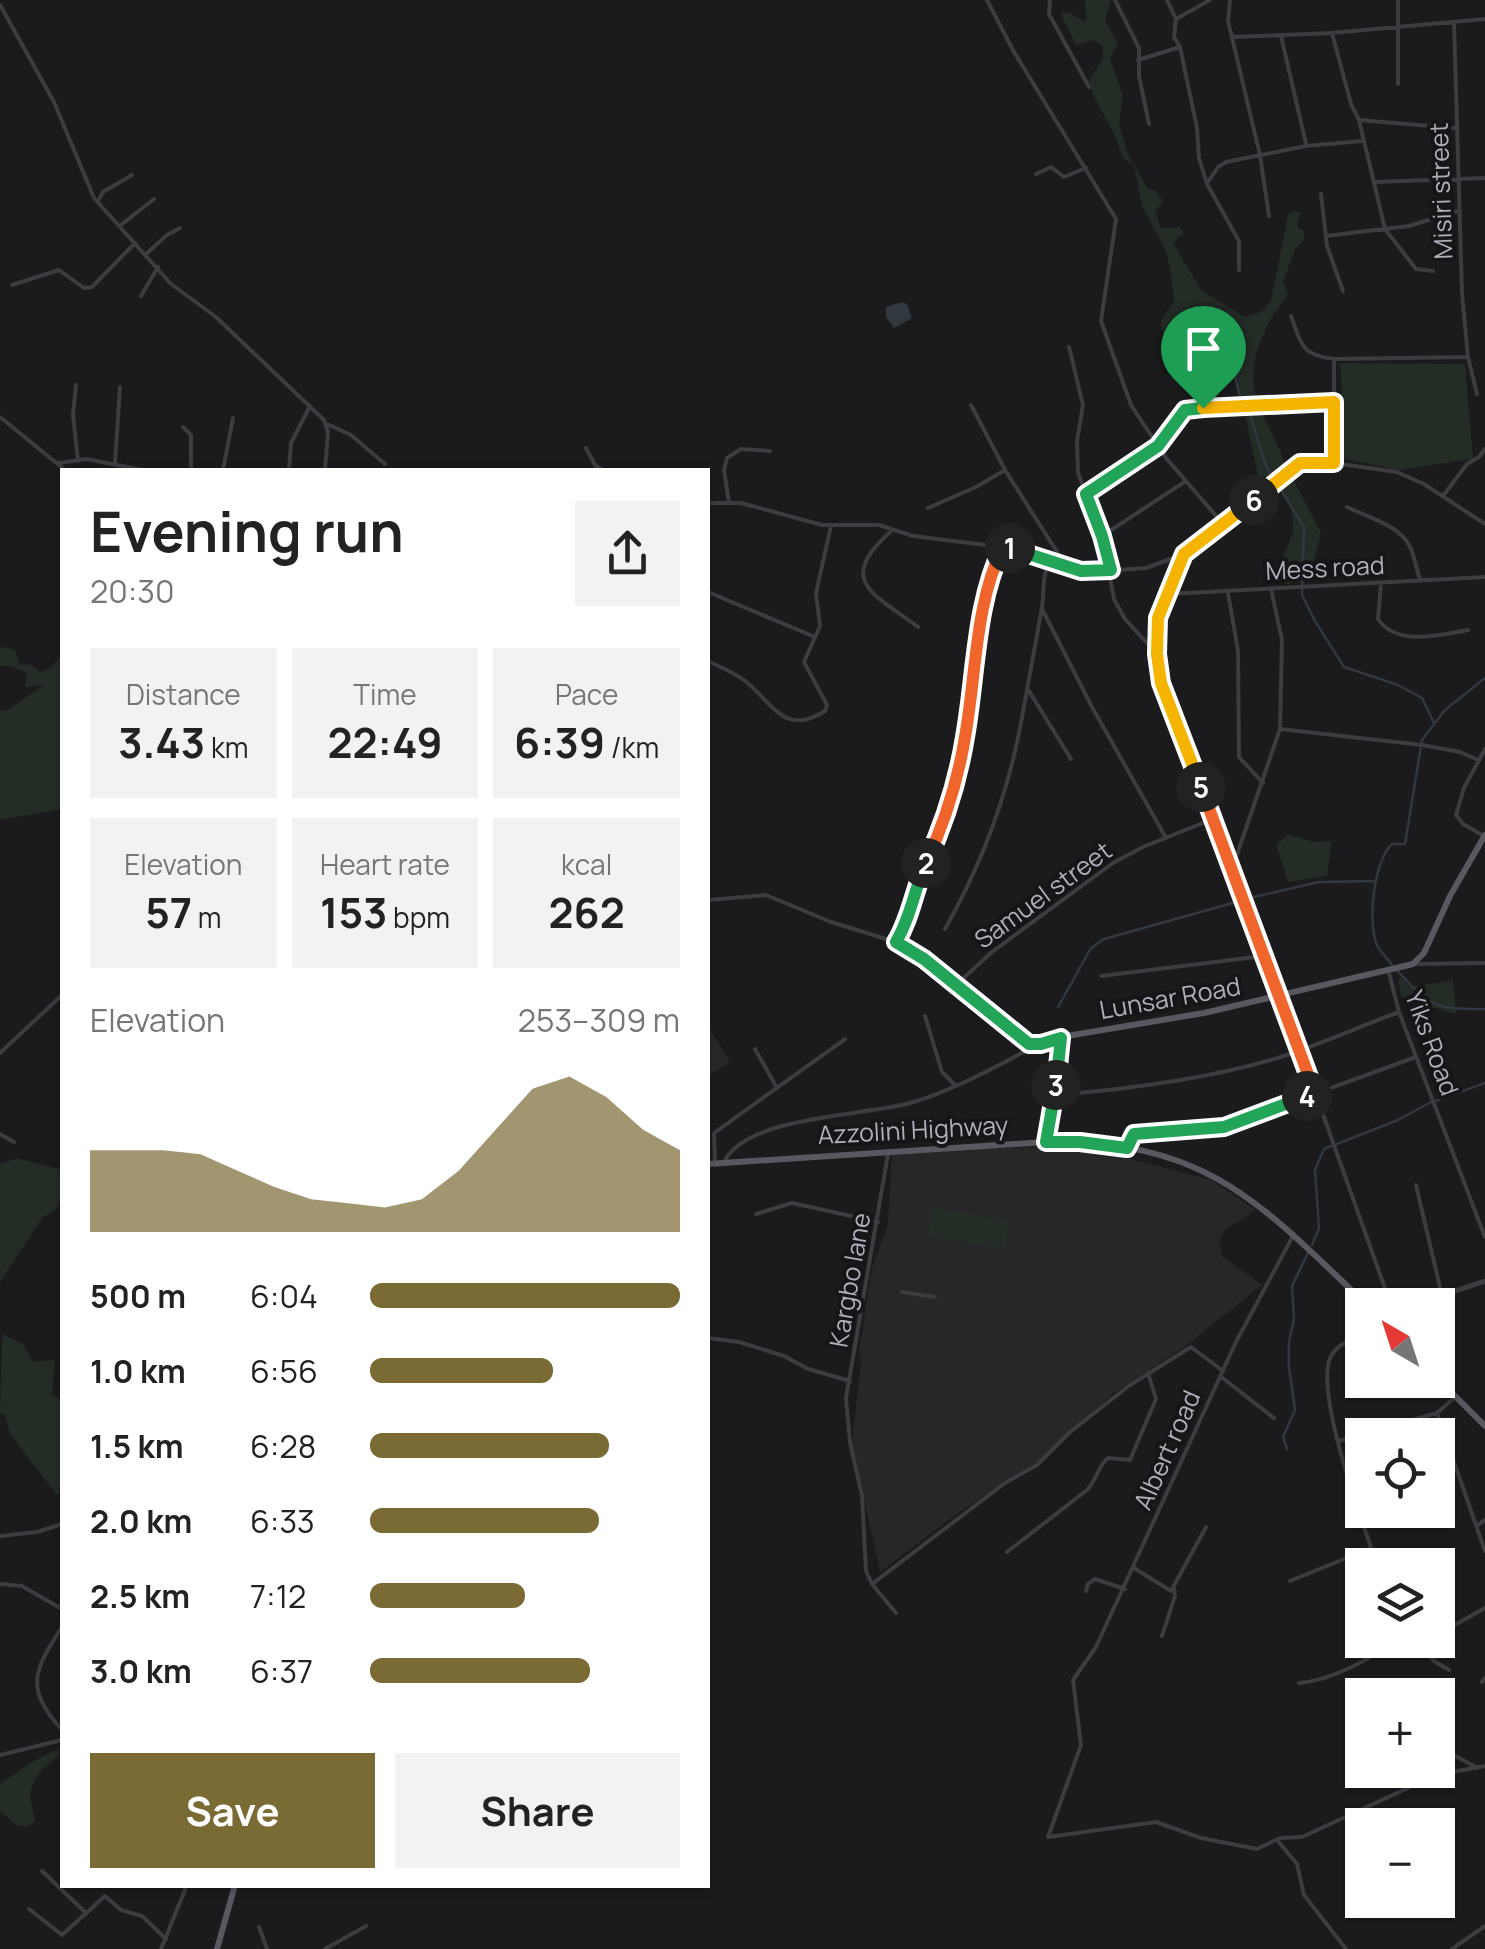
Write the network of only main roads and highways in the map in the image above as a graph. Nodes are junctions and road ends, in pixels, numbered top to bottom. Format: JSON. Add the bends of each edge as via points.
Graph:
{"nodes":[{"id":1,"x":1485,"y":835,"type":"edge"},
{"id":2,"x":1046,"y":1142,"type":"junction"},
{"id":3,"x":711,"y":1163,"type":"edge"},
{"id":4,"x":1350,"y":1288,"type":"edge"},
{"id":5,"x":1455,"y":1395,"type":"edge"},
{"id":6,"x":1485,"y":1426,"type":"edge"},
{"id":7,"x":234,"y":1888,"type":"edge"},
{"id":8,"x":217,"y":1949,"type":"edge"}],
"edges":[{"from":1,"to":2,"type":"main road","name":"Lunsar Road","via":[[1413,964],[1279,998],[1061,1038]]},
{"from":2,"to":3,"type":"main road","name":"Azzolini Highway"},
{"from":2,"to":4,"type":"main road","name":"Azzolini Highway","via":[[1127,1148],[1211,1174],[1251,1198]]},
{"from":5,"to":6,"type":"main road"},
{"from":7,"to":8,"type":"main road"}]}
